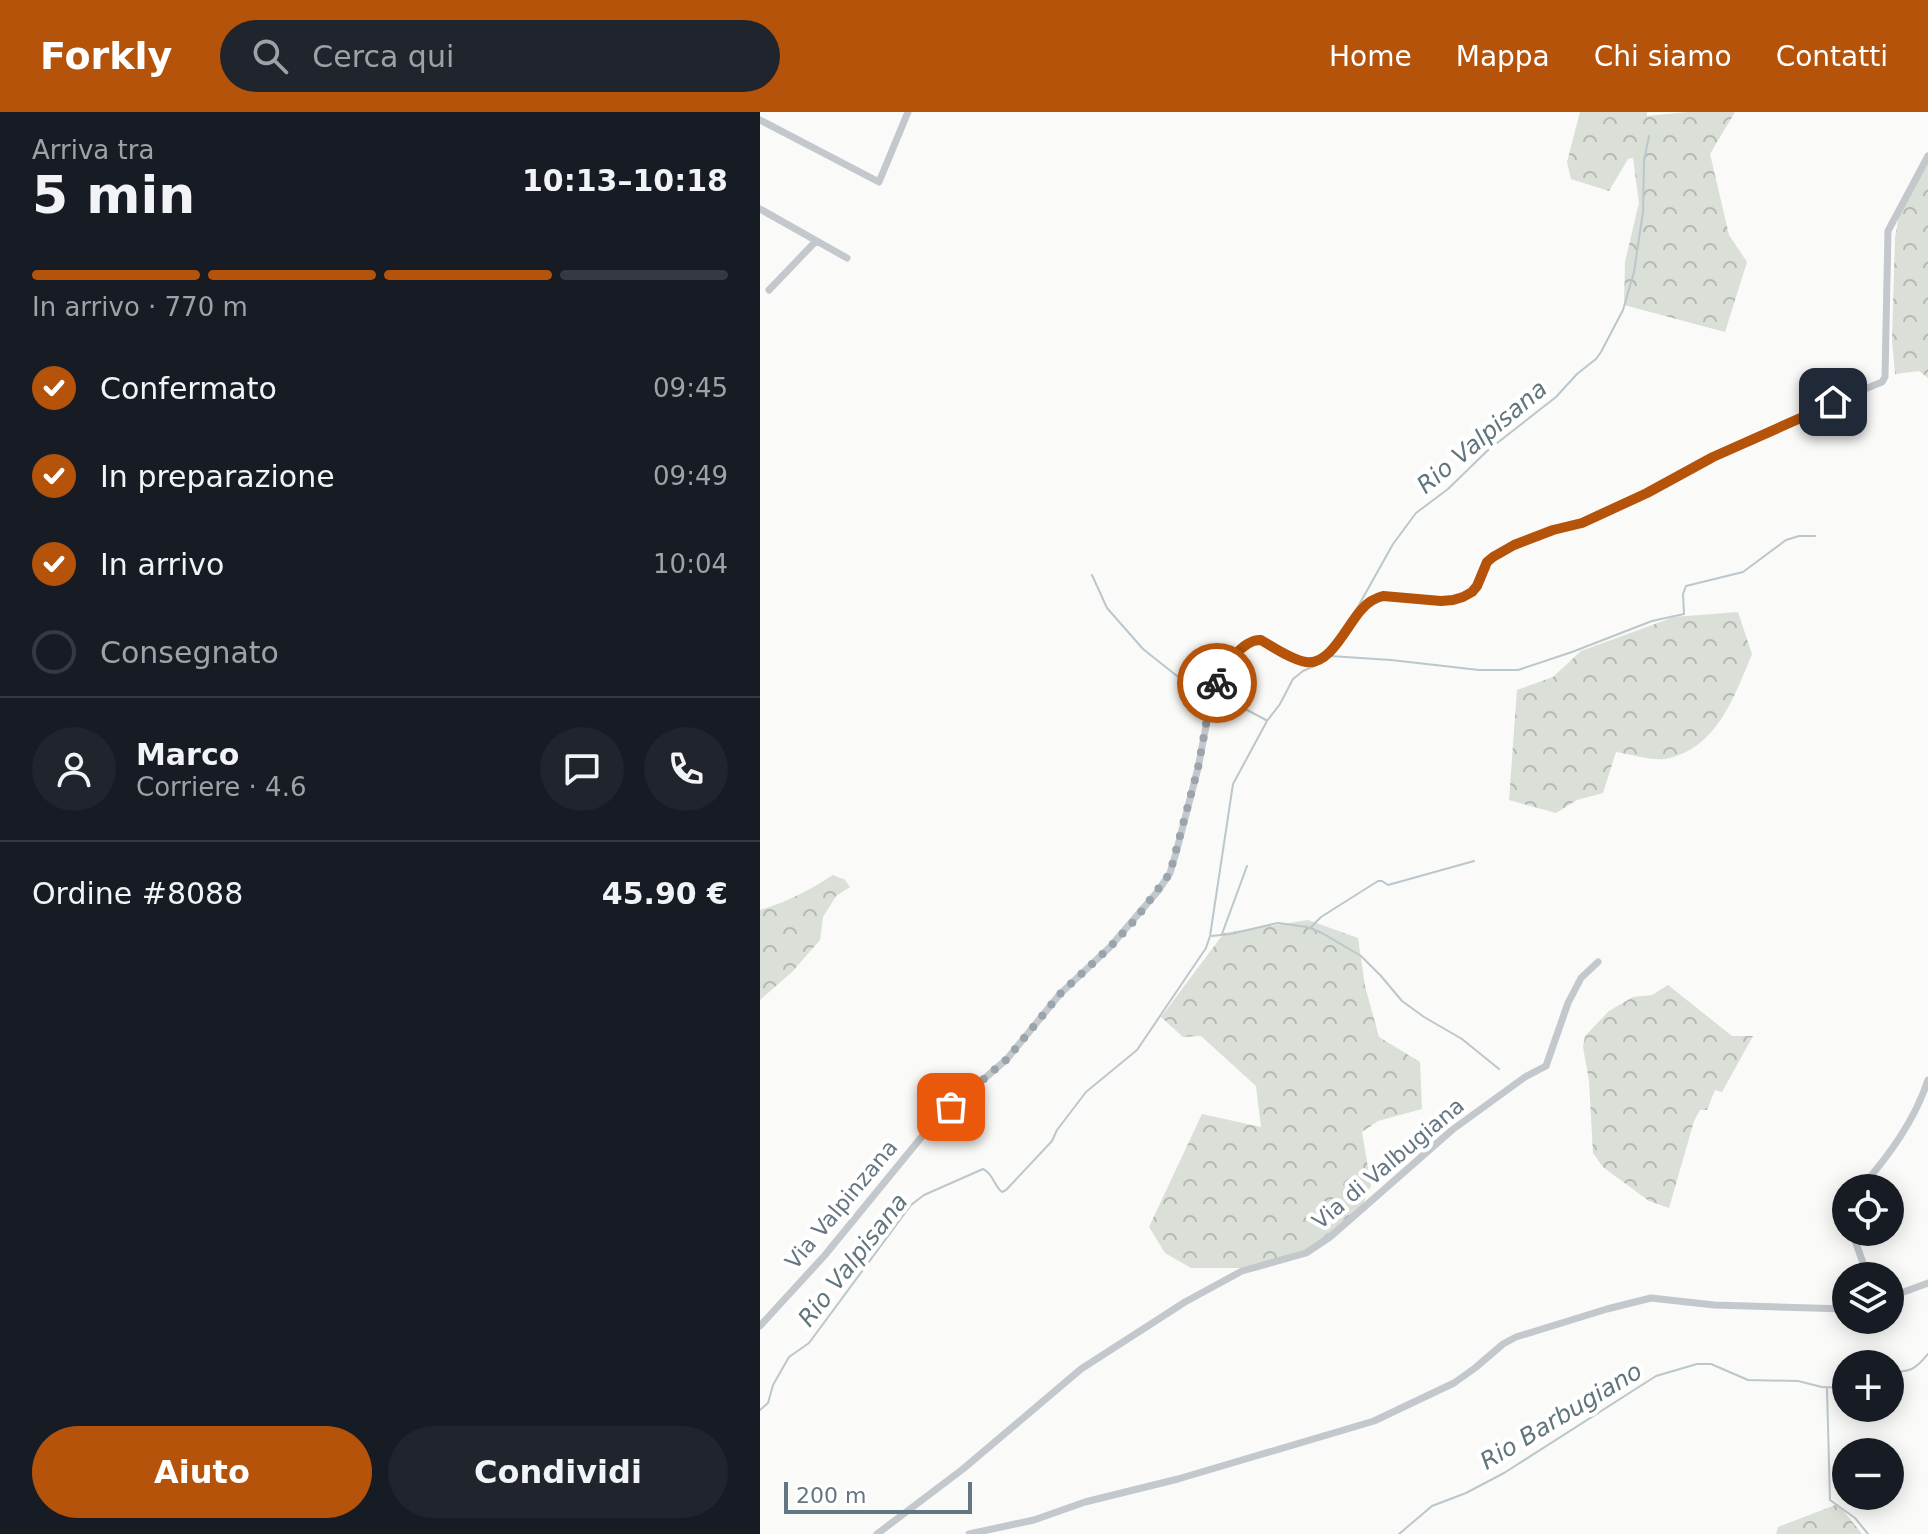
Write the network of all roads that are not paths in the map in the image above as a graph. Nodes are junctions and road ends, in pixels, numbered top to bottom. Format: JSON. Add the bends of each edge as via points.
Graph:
{"nodes":[{"id":1,"x":908,"y":112,"type":"edge"},
{"id":2,"x":760,"y":120,"type":"edge"},
{"id":3,"x":1928,"y":156,"type":"edge"},
{"id":4,"x":760,"y":209,"type":"edge"},
{"id":5,"x":816,"y":241,"type":"junction"},
{"id":6,"x":847,"y":258,"type":"dead end"},
{"id":7,"x":769,"y":290,"type":"dead end"},
{"id":8,"x":1598,"y":962,"type":"dead end"},
{"id":9,"x":1928,"y":1080,"type":"edge"},
{"id":10,"x":1873,"y":1174,"type":"edge"},
{"id":11,"x":1928,"y":1283,"type":"edge"},
{"id":12,"x":1904,"y":1292,"type":"edge"},
{"id":13,"x":1832,"y":1309,"type":"edge"},
{"id":14,"x":760,"y":1326,"type":"edge"},
{"id":15,"x":877,"y":1534,"type":"edge"},
{"id":16,"x":969,"y":1534,"type":"edge"}],
"edges":[{"from":1,"to":2,"type":"street","via":[[879,182]]},
{"from":3,"to":14,"type":"street","name":"Via Valpinzana","via":[[1888,231],[1882,382],[1713,457],[1582,523],[1514,545],[1487,562],[1477,586],[1463,597],[1378,597],[1360,611],[1339,642],[1313,662],[1300,661],[1261,640],[1244,646],[1213,690],[1176,853],[1158,891],[1060,994],[1007,1059],[933,1123]]},
{"from":4,"to":5,"type":"street"},
{"from":5,"to":6,"type":"street"},
{"from":5,"to":7,"type":"street"},
{"from":8,"to":15,"type":"street","name":"Via di Valbugiana","via":[[1581,978],[1568,1003],[1546,1066],[1452,1130],[1306,1253],[1242,1271],[1081,1369]]},
{"from":9,"to":10,"type":"street","via":[[1914,1115]]},
{"from":11,"to":12,"type":"street"},
{"from":13,"to":16,"type":"street","via":[[1656,1298],[1607,1309],[1516,1337],[1454,1383],[1374,1421]]}]}
